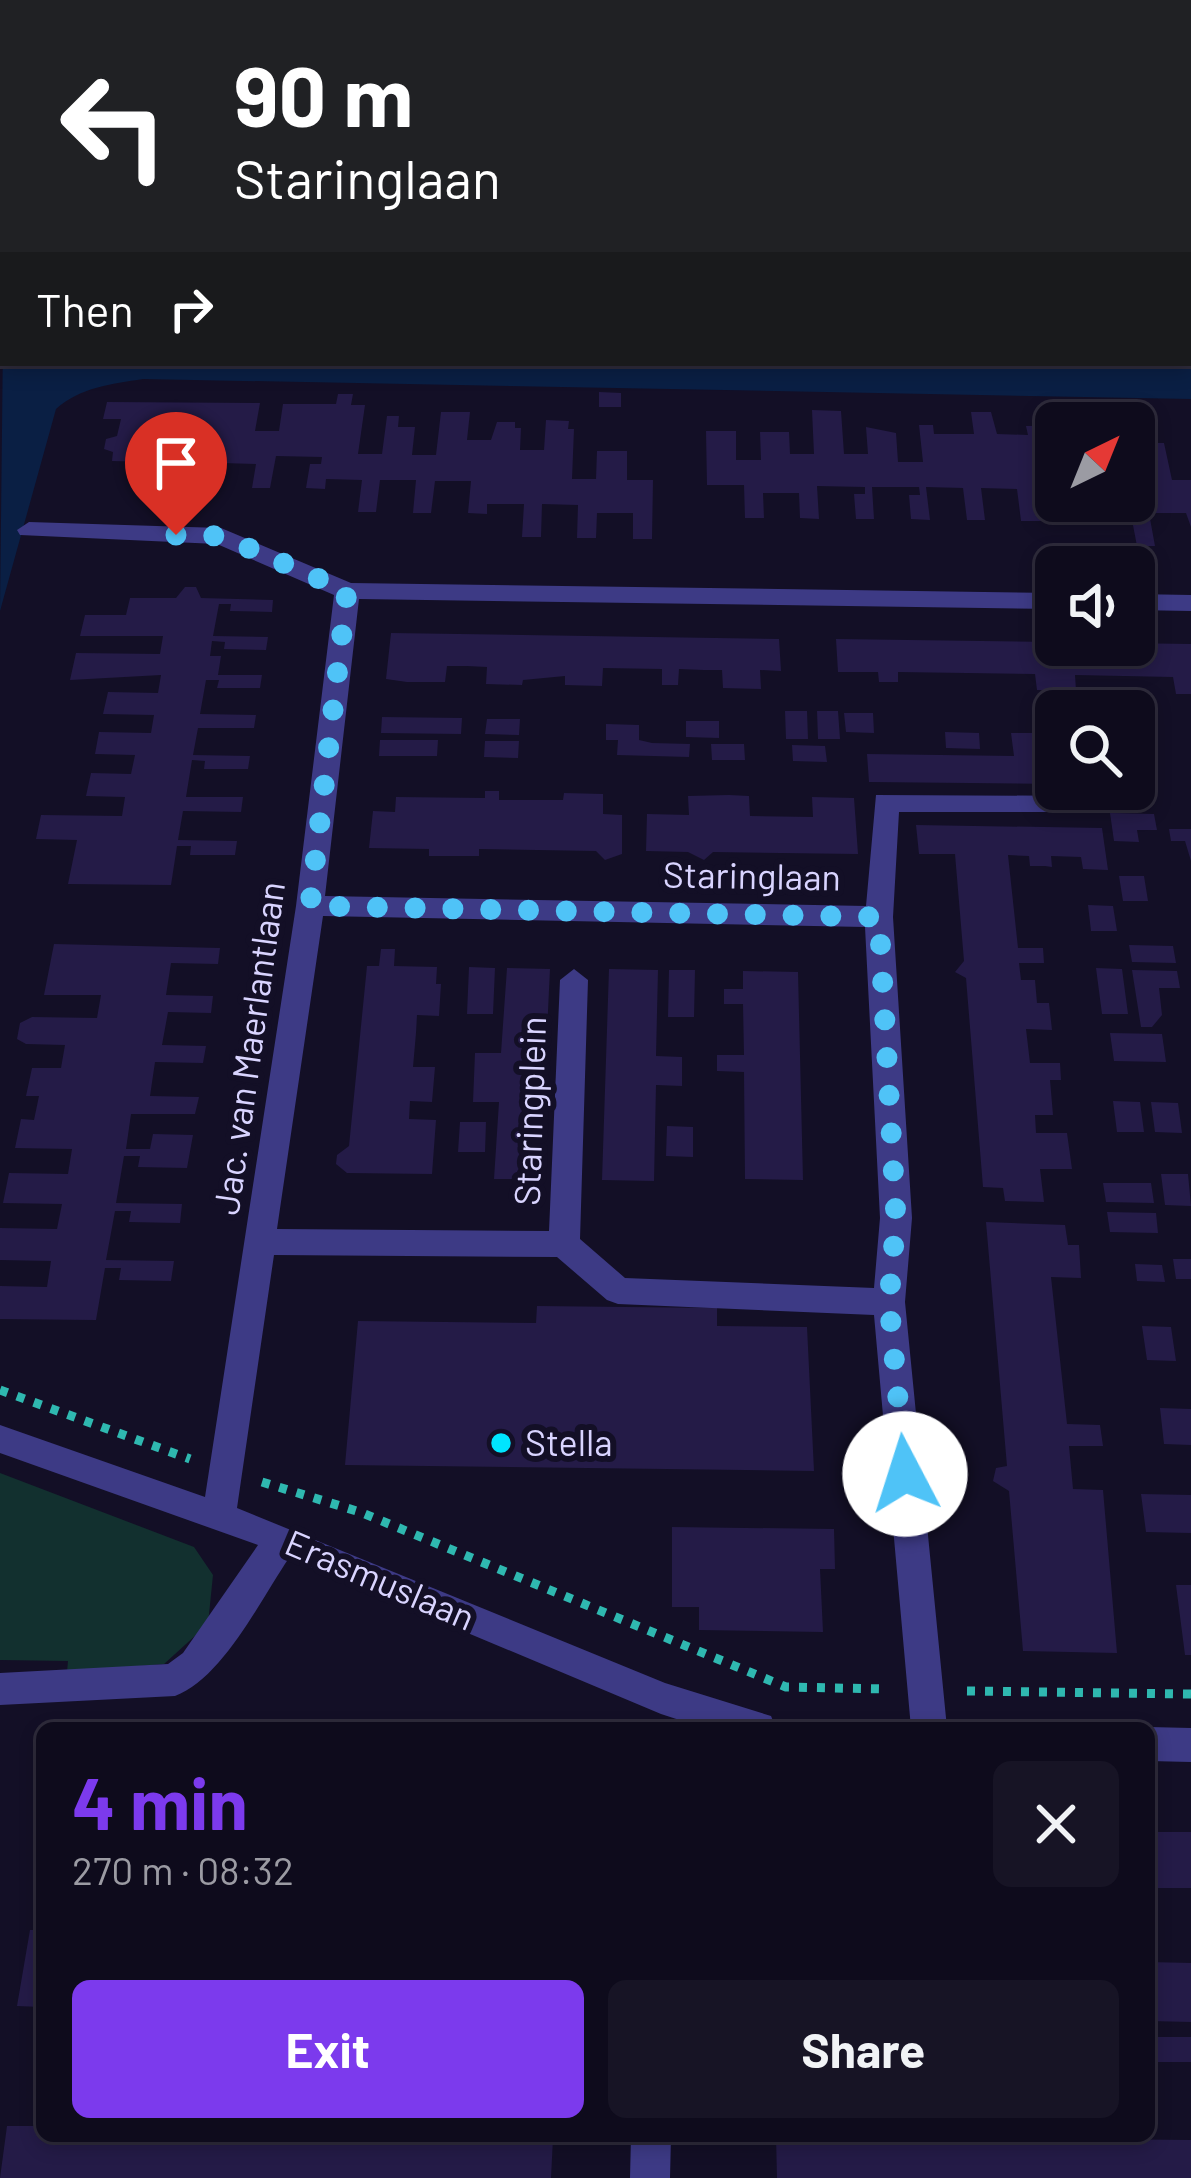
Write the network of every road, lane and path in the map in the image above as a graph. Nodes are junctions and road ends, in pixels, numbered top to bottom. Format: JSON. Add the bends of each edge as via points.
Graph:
{"nodes":[{"id":1,"x":0,"y":112,"type":"edge"},
{"id":2,"x":0,"y":123,"type":"edge"},
{"id":3,"x":29,"y":530,"type":"dead end"},
{"id":4,"x":347,"y":591,"type":"junction"},
{"id":5,"x":1035,"y":601,"type":"edge"},
{"id":6,"x":1155,"y":602,"type":"edge"},
{"id":7,"x":1191,"y":602,"type":"edge"},
{"id":8,"x":1035,"y":803,"type":"edge"},
{"id":9,"x":310,"y":906,"type":"junction"},
{"id":10,"x":879,"y":917,"type":"junction"},
{"id":11,"x":574,"y":980,"type":"dead end"},
{"id":12,"x":261,"y":1242,"type":"junction"},
{"id":13,"x":564,"y":1244,"type":"junction"},
{"id":14,"x":889,"y":1302,"type":"junction"},
{"id":15,"x":0,"y":1390,"type":"edge"},
{"id":16,"x":0,"y":1439,"type":"edge"},
{"id":17,"x":226,"y":1471,"type":"junction"},
{"id":18,"x":219,"y":1515,"type":"junction"},
{"id":19,"x":282,"y":1539,"type":"junction"},
{"id":20,"x":0,"y":1689,"type":"edge"},
{"id":21,"x":925,"y":1690,"type":"junction"},
{"id":22,"x":1191,"y":1694,"type":"edge"},
{"id":23,"x":660,"y":1713,"type":"edge"},
{"id":24,"x":719,"y":1722,"type":"edge"},
{"id":25,"x":928,"y":1722,"type":"edge"},
{"id":26,"x":1155,"y":1744,"type":"edge"},
{"id":27,"x":1191,"y":1745,"type":"edge"},
{"id":28,"x":651,"y":2142,"type":"edge"},
{"id":29,"x":650,"y":2178,"type":"edge"}],
"edges":[{"from":1,"to":2,"type":"street"},
{"from":3,"to":4,"type":"street","via":[[221,536]]},
{"from":4,"to":5,"type":"street"},
{"from":4,"to":9,"type":"street","name":"Jac. van Maerlantlaan"},
{"from":6,"to":7,"type":"street"},
{"from":8,"to":10,"type":"street","via":[[886,802]]},
{"from":9,"to":10,"type":"street","name":"Staringlaan"},
{"from":9,"to":12,"type":"street","name":"Jac. van Maerlantlaan"},
{"from":10,"to":14,"type":"street","name":"Staringlaan","via":[[896,1218]]},
{"from":11,"to":13,"type":"street","name":"Staringplein"},
{"from":12,"to":13,"type":"street"},
{"from":12,"to":17,"type":"street","name":"Jac. van Maerlantlaan"},
{"from":13,"to":14,"type":"street","via":[[618,1291]]},
{"from":14,"to":21,"type":"street","name":"Staringlaan"},
{"from":15,"to":17,"type":"path"},
{"from":16,"to":18,"type":"street","name":"Erasmuslaan"},
{"from":17,"to":18,"type":"street","name":"Jac. van Maerlantlaan"},
{"from":17,"to":21,"type":"path","via":[[360,1512],[786,1687]]},
{"from":18,"to":19,"type":"street","name":"Erasmuslaan"},
{"from":19,"to":20,"type":"street","via":[[196,1664],[175,1680]]},
{"from":19,"to":23,"type":"street","name":"Erasmuslaan"},
{"from":21,"to":22,"type":"path"},
{"from":21,"to":25,"type":"street","name":"Staringlaan"},
{"from":23,"to":24,"type":"street","name":"Erasmuslaan"},
{"from":26,"to":27,"type":"street"},
{"from":28,"to":29,"type":"street"}]}
